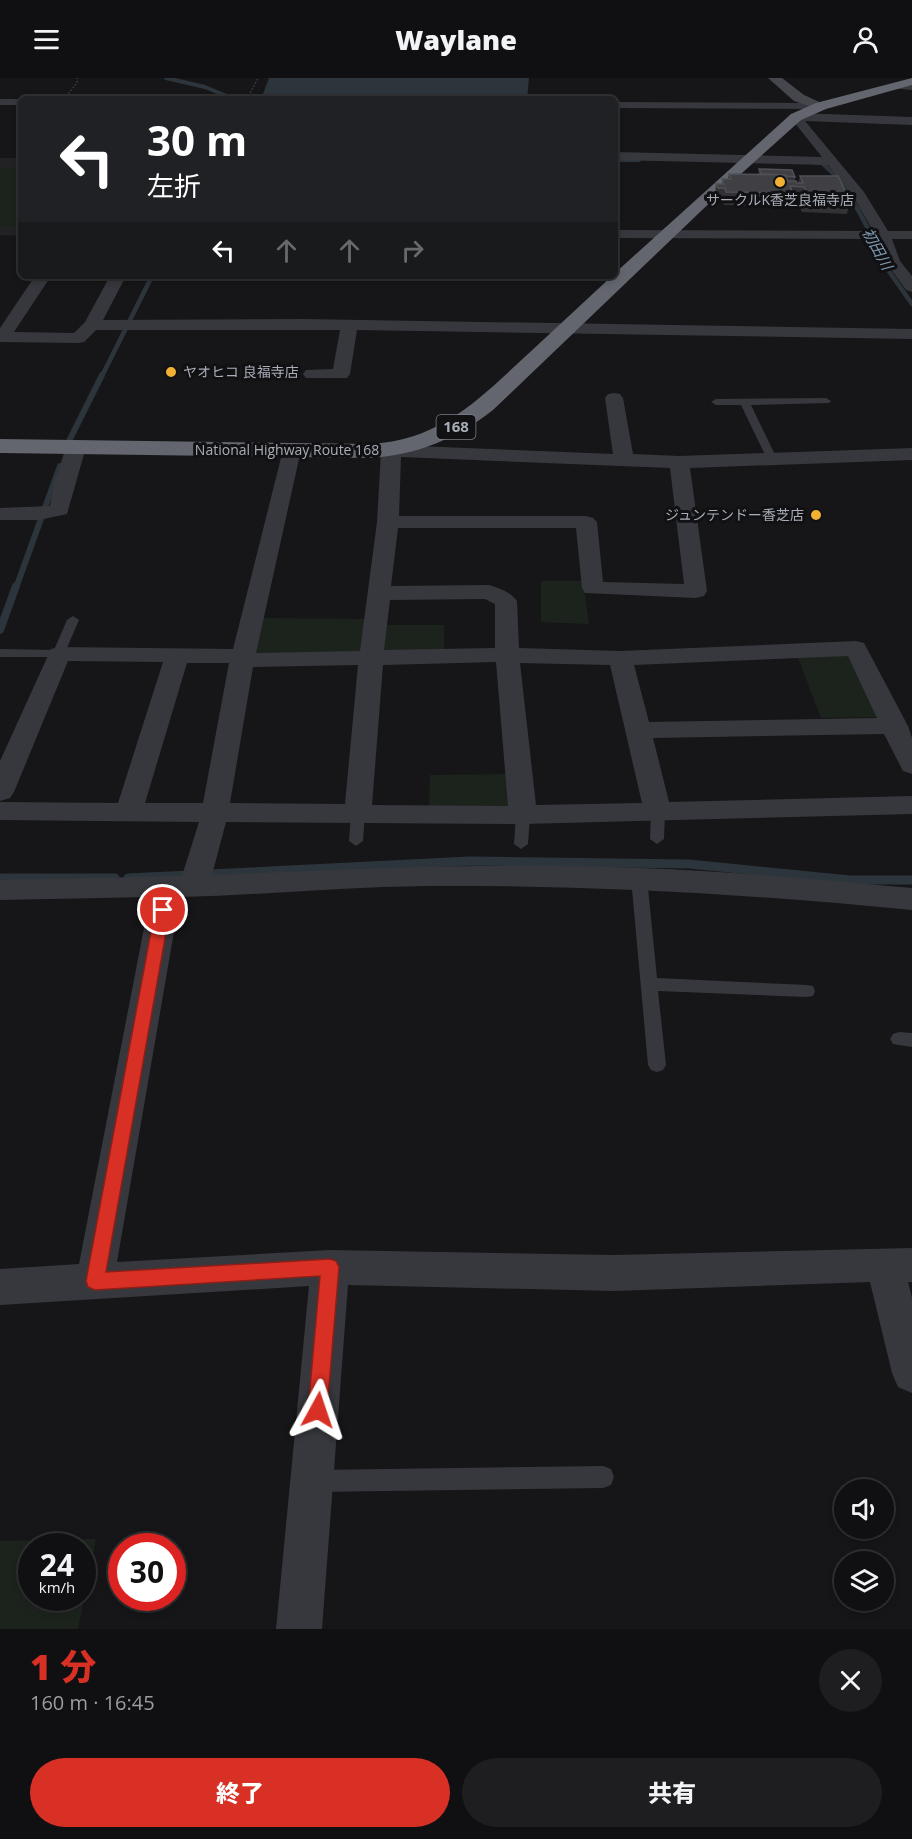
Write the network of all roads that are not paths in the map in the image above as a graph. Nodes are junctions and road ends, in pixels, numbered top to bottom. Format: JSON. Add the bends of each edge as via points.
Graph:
{"nodes":[{"id":1,"x":774,"y":78,"type":"edge"},
{"id":2,"x":912,"y":81,"type":"edge"},
{"id":3,"x":894,"y":86,"type":"junction"},
{"id":4,"x":912,"y":87,"type":"edge"},
{"id":5,"x":0,"y":102,"type":"edge"},
{"id":6,"x":18,"y":102,"type":"edge"},
{"id":7,"x":618,"y":105,"type":"edge"},
{"id":8,"x":820,"y":106,"type":"junction"},
{"id":9,"x":912,"y":121,"type":"edge"},
{"id":10,"x":802,"y":125,"type":"junction"},
{"id":11,"x":831,"y":134,"type":"dead end"},
{"id":12,"x":618,"y":156,"type":"edge"},
{"id":13,"x":748,"y":159,"type":"junction"},
{"id":14,"x":831,"y":161,"type":"junction"},
{"id":15,"x":618,"y":234,"type":"edge"},
{"id":16,"x":668,"y":234,"type":"junction"},
{"id":17,"x":912,"y":235,"type":"edge"},
{"id":18,"x":875,"y":236,"type":"junction"},
{"id":19,"x":41,"y":279,"type":"edge"},
{"id":20,"x":116,"y":279,"type":"edge"},
{"id":21,"x":912,"y":287,"type":"edge"},
{"id":22,"x":92,"y":325,"type":"junction"},
{"id":23,"x":349,"y":326,"type":"junction"},
{"id":24,"x":567,"y":328,"type":"junction"},
{"id":25,"x":912,"y":334,"type":"edge"},
{"id":26,"x":312,"y":374,"type":"dead end"},
{"id":27,"x":614,"y":398,"type":"dead end"},
{"id":28,"x":826,"y":400,"type":"dead end"},
{"id":29,"x":716,"y":402,"type":"dead end"},
{"id":30,"x":745,"y":403,"type":"junction"},
{"id":31,"x":0,"y":446,"type":"edge"},
{"id":32,"x":76,"y":447,"type":"junction"},
{"id":33,"x":291,"y":450,"type":"junction"},
{"id":34,"x":391,"y":451,"type":"junction"},
{"id":35,"x":912,"y":454,"type":"edge"},
{"id":36,"x":624,"y":459,"type":"junction"},
{"id":37,"x":772,"y":459,"type":"junction"},
{"id":38,"x":679,"y":462,"type":"junction"},
{"id":39,"x":0,"y":514,"type":"edge"},
{"id":40,"x":388,"y":522,"type":"junction"},
{"id":41,"x":379,"y":593,"type":"junction"},
{"id":42,"x":74,"y":620,"type":"dead end"},
{"id":43,"x":0,"y":653,"type":"edge"},
{"id":44,"x":59,"y":654,"type":"junction"},
{"id":45,"x":177,"y":655,"type":"junction"},
{"id":46,"x":507,"y":655,"type":"junction"},
{"id":47,"x":242,"y":658,"type":"junction"},
{"id":48,"x":371,"y":658,"type":"junction"},
{"id":49,"x":620,"y":658,"type":"junction"},
{"id":50,"x":895,"y":726,"type":"junction"},
{"id":51,"x":638,"y":730,"type":"junction"},
{"id":52,"x":912,"y":765,"type":"edge"},
{"id":53,"x":0,"y":792,"type":"edge"},
{"id":54,"x":912,"y":805,"type":"edge"},
{"id":55,"x":0,"y":811,"type":"edge"},
{"id":56,"x":658,"y":812,"type":"junction"},
{"id":57,"x":128,"y":813,"type":"junction"},
{"id":58,"x":215,"y":813,"type":"junction"},
{"id":59,"x":358,"y":814,"type":"junction"},
{"id":60,"x":522,"y":815,"type":"junction"},
{"id":61,"x":657,"y":839,"type":"dead end"},
{"id":62,"x":356,"y":841,"type":"dead end"},
{"id":63,"x":521,"y":844,"type":"dead end"},
{"id":64,"x":639,"y":878,"type":"junction"},
{"id":65,"x":181,"y":886,"type":"junction"},
{"id":66,"x":0,"y":890,"type":"edge"},
{"id":67,"x":912,"y":899,"type":"edge"},
{"id":68,"x":649,"y":984,"type":"junction"},
{"id":69,"x":807,"y":991,"type":"dead end"},
{"id":70,"x":657,"y":1065,"type":"dead end"},
{"id":71,"x":898,"y":1265,"type":"edge"},
{"id":72,"x":330,"y":1267,"type":"junction"},
{"id":73,"x":95,"y":1281,"type":"junction"},
{"id":74,"x":0,"y":1287,"type":"edge"},
{"id":75,"x":912,"y":1373,"type":"edge"},
{"id":76,"x":603,"y":1477,"type":"dead end"},
{"id":77,"x":312,"y":1482,"type":"junction"},
{"id":78,"x":299,"y":1629,"type":"edge"}],
"edges":[{"from":1,"to":8,"type":"street","via":[[799,98]]},
{"from":2,"to":3,"type":"highway","name":"National Highway Route 168","number":"168"},
{"from":3,"to":4,"type":"street"},
{"from":3,"to":8,"type":"highway","name":"National Highway Route 168","number":"168"},
{"from":5,"to":6,"type":"street"},
{"from":7,"to":8,"type":"street"},
{"from":8,"to":10,"type":"highway","name":"National Highway Route 168","number":"168"},
{"from":9,"to":10,"type":"street"},
{"from":10,"to":11,"type":"street"},
{"from":10,"to":13,"type":"highway","name":"National Highway Route 168","number":"168"},
{"from":10,"to":14,"type":"street"},
{"from":12,"to":13,"type":"street"},
{"from":13,"to":14,"type":"street"},
{"from":13,"to":16,"type":"highway","name":"National Highway Route 168","number":"168"},
{"from":14,"to":18,"type":"street","via":[[859,195]]},
{"from":15,"to":16,"type":"street"},
{"from":16,"to":18,"type":"street"},
{"from":16,"to":24,"type":"highway","name":"National Highway Route 168","number":"168"},
{"from":17,"to":18,"type":"street"},
{"from":18,"to":21,"type":"street"},
{"from":19,"to":22,"type":"street","via":[[2,337],[78,338]]},
{"from":20,"to":22,"type":"street"},
{"from":22,"to":23,"type":"street"},
{"from":23,"to":24,"type":"street"},
{"from":23,"to":26,"type":"street","via":[[341,374]]},
{"from":24,"to":25,"type":"street"},
{"from":24,"to":34,"type":"highway","name":"National Highway Route 168","number":"168","via":[[463,423],[429,441]]},
{"from":27,"to":36,"type":"street"},
{"from":28,"to":30,"type":"lane"},
{"from":29,"to":30,"type":"lane"},
{"from":30,"to":37,"type":"lane"},
{"from":31,"to":32,"type":"highway","name":"National Highway Route 168","number":"168"},
{"from":32,"to":33,"type":"highway","name":"National Highway Route 168","number":"168"},
{"from":32,"to":39,"type":"street","via":[[60,510]]},
{"from":33,"to":34,"type":"highway","name":"National Highway Route 168","number":"168"},
{"from":33,"to":47,"type":"street"},
{"from":34,"to":36,"type":"street"},
{"from":34,"to":40,"type":"street"},
{"from":35,"to":37,"type":"street"},
{"from":36,"to":38,"type":"street"},
{"from":37,"to":38,"type":"street"},
{"from":38,"to":40,"type":"street","via":[[696,591],[593,588],[586,522]]},
{"from":40,"to":41,"type":"street"},
{"from":41,"to":46,"type":"street","via":[[489,592],[506,601]]},
{"from":41,"to":48,"type":"street"},
{"from":42,"to":44,"type":"lane"},
{"from":43,"to":44,"type":"lane"},
{"from":44,"to":45,"type":"street"},
{"from":44,"to":53,"type":"street"},
{"from":45,"to":47,"type":"street"},
{"from":45,"to":57,"type":"street"},
{"from":46,"to":48,"type":"street"},
{"from":46,"to":49,"type":"street"},
{"from":46,"to":60,"type":"street"},
{"from":47,"to":48,"type":"street"},
{"from":47,"to":58,"type":"street"},
{"from":48,"to":59,"type":"street"},
{"from":49,"to":50,"type":"street","via":[[856,648]]},
{"from":49,"to":51,"type":"street"},
{"from":50,"to":51,"type":"street"},
{"from":50,"to":52,"type":"street"},
{"from":51,"to":56,"type":"street"},
{"from":54,"to":56,"type":"street"},
{"from":55,"to":57,"type":"street"},
{"from":56,"to":60,"type":"street"},
{"from":56,"to":61,"type":"lane"},
{"from":57,"to":58,"type":"street"},
{"from":58,"to":59,"type":"street"},
{"from":58,"to":65,"type":"street"},
{"from":59,"to":60,"type":"street"},
{"from":59,"to":62,"type":"lane"},
{"from":60,"to":63,"type":"lane"},
{"from":64,"to":65,"type":"street","via":[[424,876]]},
{"from":64,"to":67,"type":"street"},
{"from":64,"to":68,"type":"lane"},
{"from":65,"to":66,"type":"street"},
{"from":65,"to":73,"type":"street"},
{"from":68,"to":69,"type":"lane"},
{"from":68,"to":70,"type":"lane"},
{"from":71,"to":72,"type":"street","via":[[614,1273]]},
{"from":71,"to":75,"type":"street"},
{"from":72,"to":73,"type":"street"},
{"from":72,"to":77,"type":"street"},
{"from":73,"to":74,"type":"street"},
{"from":76,"to":77,"type":"lane"},
{"from":77,"to":78,"type":"street"}]}
